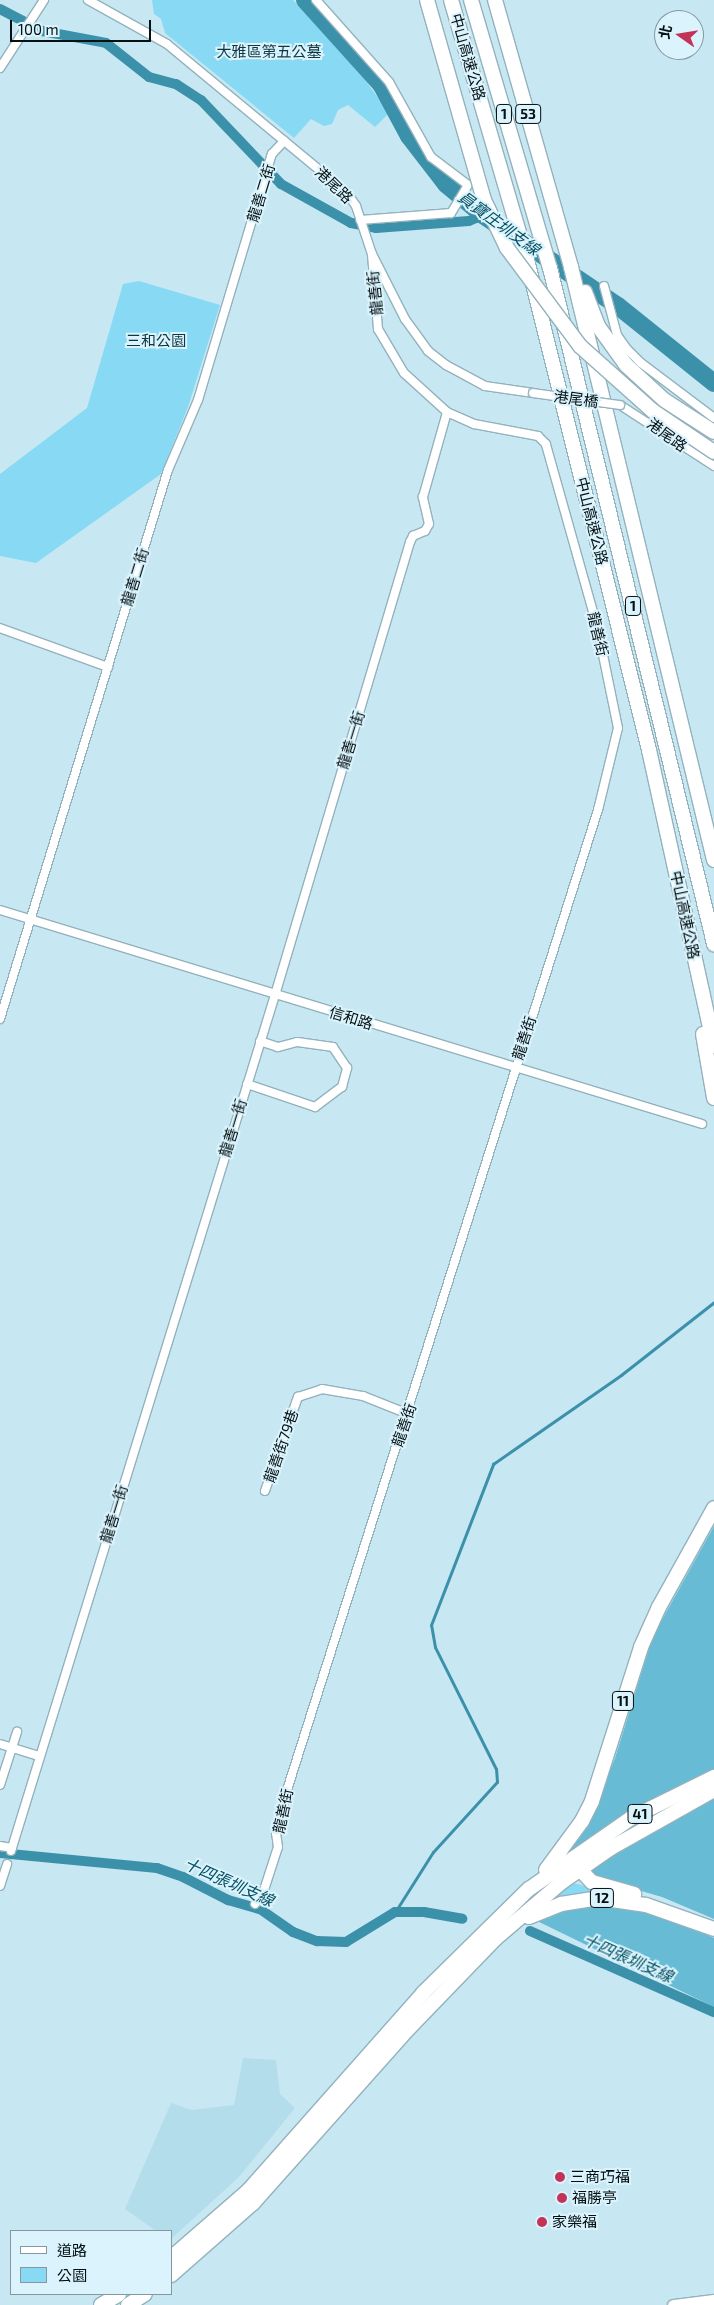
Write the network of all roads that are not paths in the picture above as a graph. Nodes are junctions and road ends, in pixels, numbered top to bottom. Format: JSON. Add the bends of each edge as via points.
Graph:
{"nodes":[{"id":1,"x":44,"y":0,"type":"edge"},
{"id":2,"x":88,"y":0,"type":"edge"},
{"id":3,"x":316,"y":0,"type":"edge"},
{"id":4,"x":428,"y":0,"type":"edge"},
{"id":5,"x":451,"y":0,"type":"edge"},
{"id":6,"x":470,"y":0,"type":"edge"},
{"id":7,"x":495,"y":0,"type":"edge"},
{"id":8,"x":0,"y":68,"type":"edge"},
{"id":9,"x":284,"y":141,"type":"junction"},
{"id":10,"x":362,"y":224,"type":"junction"},
{"id":11,"x":372,"y":254,"type":"junction"},
{"id":12,"x":573,"y":266,"type":"junction"},
{"id":13,"x":604,"y":286,"type":"dead end"},
{"id":14,"x":533,"y":394,"type":"joint"},
{"id":15,"x":620,"y":405,"type":"joint"},
{"id":16,"x":447,"y":412,"type":"junction"},
{"id":17,"x":714,"y":418,"type":"edge"},
{"id":18,"x":714,"y":432,"type":"edge"},
{"id":19,"x":714,"y":452,"type":"edge"},
{"id":20,"x":714,"y":466,"type":"edge"},
{"id":21,"x":0,"y":628,"type":"edge"},
{"id":22,"x":108,"y":667,"type":"junction"},
{"id":23,"x":714,"y":860,"type":"edge"},
{"id":24,"x":675,"y":868,"type":"junction"},
{"id":25,"x":0,"y":910,"type":"edge"},
{"id":26,"x":31,"y":919,"type":"junction"},
{"id":27,"x":714,"y":944,"type":"edge"},
{"id":28,"x":274,"y":995,"type":"junction"},
{"id":29,"x":0,"y":1019,"type":"edge"},
{"id":30,"x":260,"y":1041,"type":"junction"},
{"id":31,"x":714,"y":1046,"type":"edge"},
{"id":32,"x":515,"y":1068,"type":"junction"},
{"id":33,"x":247,"y":1084,"type":"junction"},
{"id":34,"x":714,"y":1098,"type":"edge"},
{"id":35,"x":702,"y":1124,"type":"dead end"},
{"id":36,"x":408,"y":1414,"type":"junction"},
{"id":37,"x":265,"y":1491,"type":"dead end"},
{"id":38,"x":714,"y":1508,"type":"edge"},
{"id":39,"x":17,"y":1732,"type":"dead end"},
{"id":40,"x":0,"y":1744,"type":"edge"},
{"id":41,"x":12,"y":1748,"type":"junction"},
{"id":42,"x":39,"y":1756,"type":"junction"},
{"id":43,"x":714,"y":1777,"type":"edge"},
{"id":44,"x":0,"y":1785,"type":"edge"},
{"id":45,"x":714,"y":1790,"type":"edge"},
{"id":46,"x":0,"y":1846,"type":"edge"},
{"id":47,"x":570,"y":1858,"type":"junction"},
{"id":48,"x":7,"y":1864,"type":"dead end"},
{"id":49,"x":579,"y":1870,"type":"junction"},
{"id":50,"x":0,"y":1886,"type":"edge"},
{"id":51,"x":529,"y":1889,"type":"junction"},
{"id":52,"x":254,"y":1904,"type":"dead end"},
{"id":53,"x":714,"y":1928,"type":"edge"},
{"id":54,"x":495,"y":1939,"type":"junction"},
{"id":55,"x":172,"y":2257,"type":"edge"},
{"id":56,"x":172,"y":2274,"type":"edge"},
{"id":57,"x":117,"y":2295,"type":"edge"},
{"id":58,"x":144,"y":2295,"type":"edge"},
{"id":59,"x":714,"y":2300,"type":"edge"},
{"id":60,"x":101,"y":2305,"type":"edge"},
{"id":61,"x":128,"y":2305,"type":"edge"},
{"id":62,"x":673,"y":2305,"type":"edge"}],
"edges":[{"from":1,"to":8,"type":"street"},
{"from":2,"to":9,"type":"street","name":"港尾路","via":[[167,44]]},
{"from":3,"to":10,"type":"street","via":[[389,82],[432,157],[468,185],[451,213]]},
{"from":4,"to":19,"type":"highway","bridge":true,"via":[[484,200],[507,248],[580,346],[653,411]]},
{"from":5,"to":24,"type":"highway","name":"中山高速公路","number":"1","via":[[526,256],[649,750]]},
{"from":6,"to":27,"type":"highway","name":"中山高速公路","number":"1","via":[[550,268]]},
{"from":7,"to":12,"type":"highway","number":"53","via":[[559,229]]},
{"from":9,"to":10,"type":"street","name":"港尾路","via":[[342,188],[356,206]]},
{"from":9,"to":22,"type":"street","name":"龍善二街","via":[[272,154],[198,400],[168,470]]},
{"from":10,"to":11,"type":"street","name":"港尾路"},
{"from":11,"to":14,"type":"street","name":"港尾路","via":[[405,319],[428,351],[446,365],[485,386]]},
{"from":11,"to":16,"type":"street","name":"龍善街","via":[[378,329],[404,373]]},
{"from":12,"to":18,"type":"highway","via":[[606,338],[643,383]]},
{"from":12,"to":23,"type":"highway","number":"53","via":[[584,325],[639,540]]},
{"from":13,"to":17,"type":"street","via":[[615,326],[626,348],[641,364]]},
{"from":14,"to":15,"type":"street","name":"港尾橋","bridge":true},
{"from":15,"to":20,"type":"street","name":"港尾路"},
{"from":16,"to":28,"type":"street","name":"龍善一街","via":[[423,497],[429,524],[410,542]]},
{"from":16,"to":32,"type":"street","name":"龍善街","via":[[474,424],[538,436],[546,444],[597,626],[618,728],[598,810]]},
{"from":21,"to":22,"type":"street"},
{"from":22,"to":26,"type":"street","name":"龍善二街"},
{"from":24,"to":31,"type":"highway","name":"中山高速公路","number":"1"},
{"from":24,"to":34,"type":"highway"},
{"from":25,"to":26,"type":"street","name":"信和路"},
{"from":26,"to":28,"type":"street","name":"信和路"},
{"from":26,"to":29,"type":"street","name":"龍善二街"},
{"from":28,"to":30,"type":"street","name":"龍善一街"},
{"from":28,"to":32,"type":"street","name":"信和路"},
{"from":30,"to":33,"type":"street","name":"龍善一街"},
{"from":30,"to":33,"type":"street","via":[[278,1047],[297,1042],[333,1047],[347,1068],[342,1087],[315,1107]]},
{"from":32,"to":35,"type":"street","name":"信和路"},
{"from":32,"to":36,"type":"street","name":"龍善街"},
{"from":33,"to":42,"type":"street","name":"龍善一街"},
{"from":36,"to":37,"type":"street","name":"龍善街79巷","via":[[363,1396],[322,1388],[298,1397]]},
{"from":36,"to":52,"type":"street","name":"龍善街","via":[[288,1787],[276,1833],[278,1847],[264,1890]]},
{"from":38,"to":51,"type":"highway","number":"11","via":[[658,1607],[641,1647],[603,1772],[585,1814],[564,1848]]},
{"from":39,"to":41,"type":"street"},
{"from":40,"to":41,"type":"street"},
{"from":41,"to":42,"type":"street"},
{"from":41,"to":44,"type":"street"},
{"from":42,"to":46,"type":"street","name":"龍善一街","via":[[12,1849]]},
{"from":43,"to":47,"type":"highway","number":"41","via":[[631,1818]]},
{"from":45,"to":49,"type":"highway","via":[[611,1848]]},
{"from":47,"to":49,"type":"highway"},
{"from":47,"to":51,"type":"highway"},
{"from":48,"to":50,"type":"street"},
{"from":49,"to":53,"type":"highway","via":[[592,1882],[672,1904]]},
{"from":49,"to":54,"type":"highway"},
{"from":51,"to":55,"type":"highway","via":[[423,1993],[249,2190]]},
{"from":53,"to":54,"type":"highway","number":"12","via":[[646,1905],[598,1898],[547,1908]]},
{"from":54,"to":56,"type":"highway","via":[[410,2028],[253,2204]]},
{"from":57,"to":60,"type":"highway"},
{"from":58,"to":61,"type":"highway"},
{"from":59,"to":62,"type":"main road"}]}
